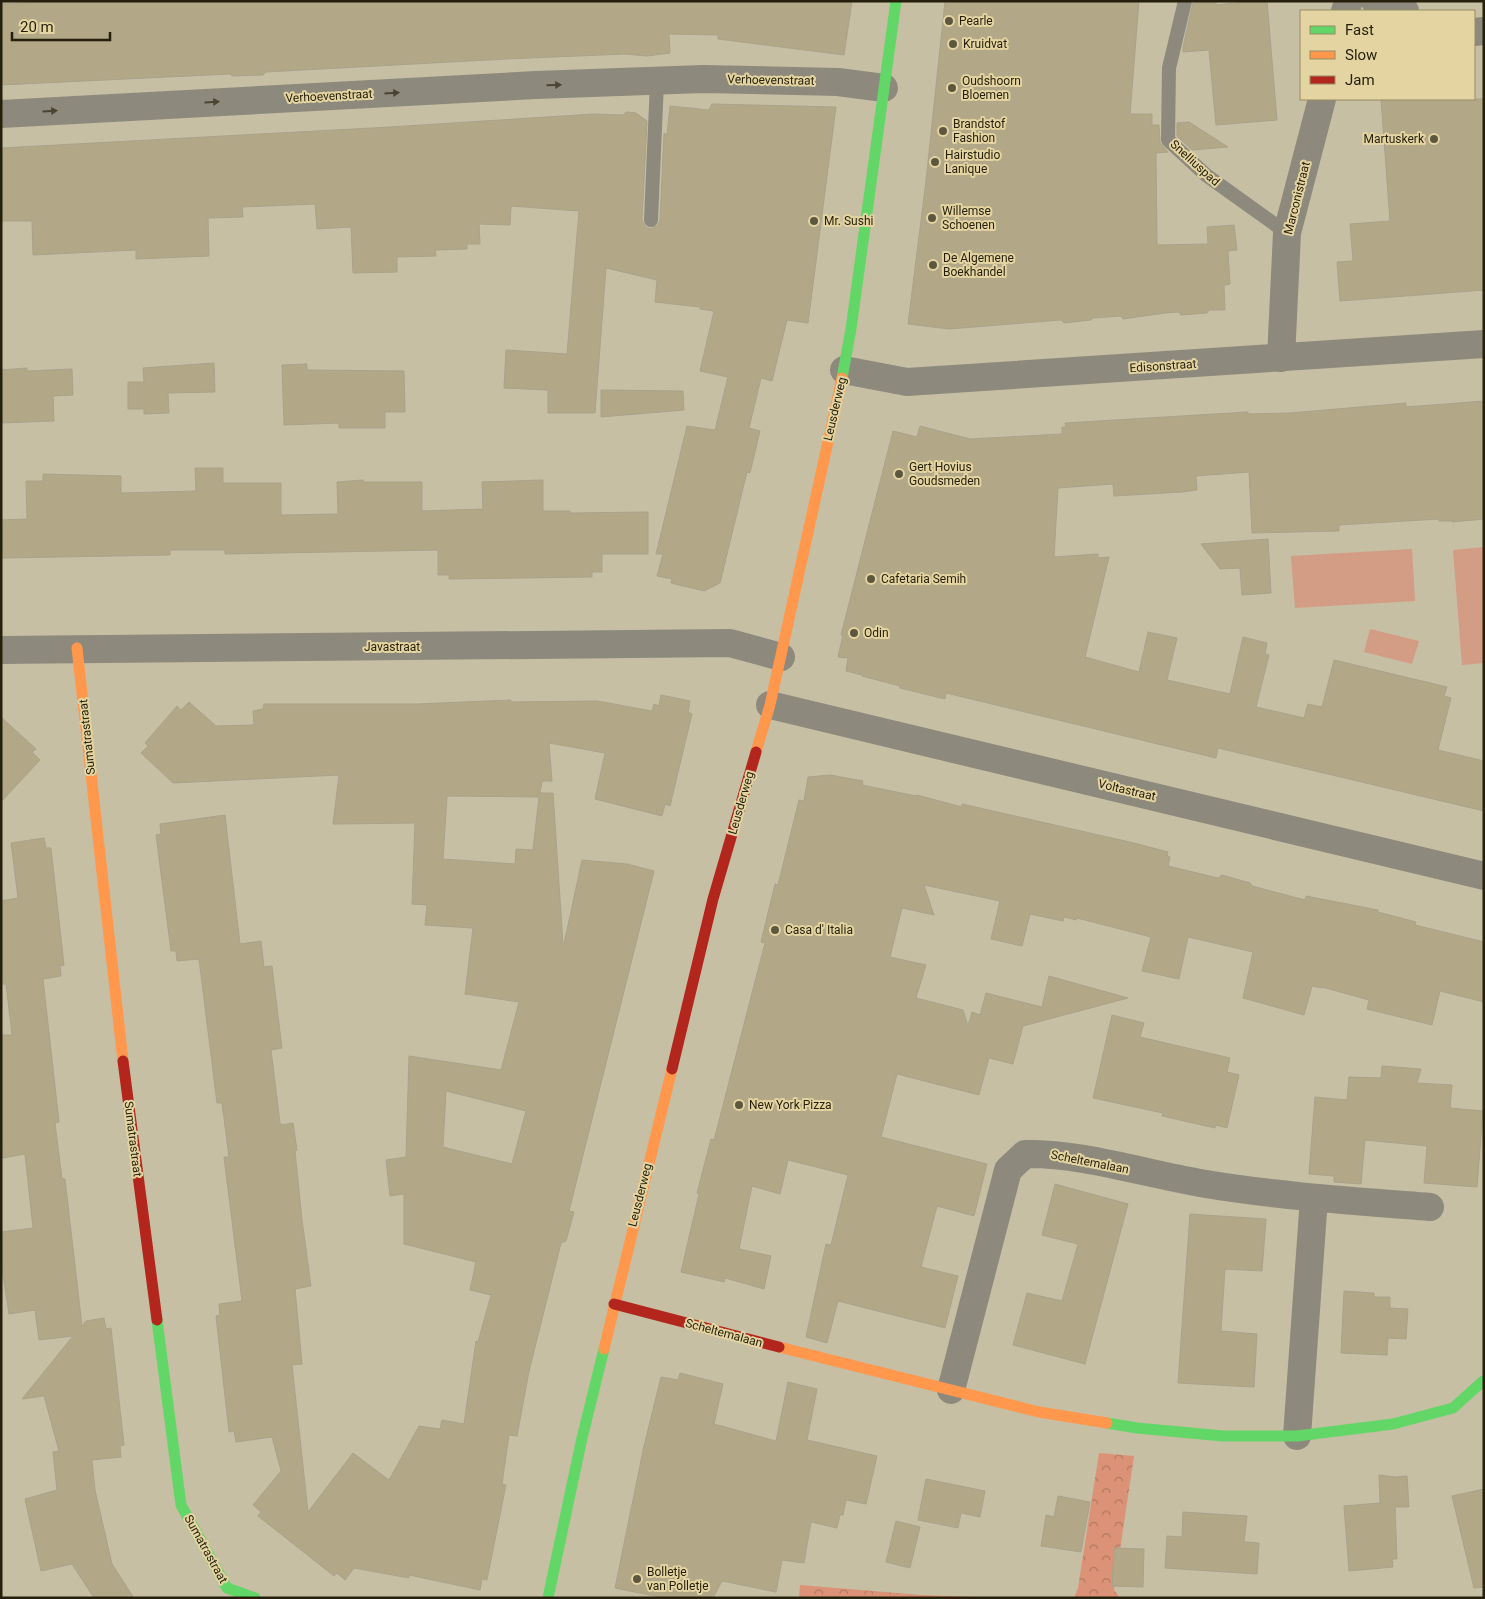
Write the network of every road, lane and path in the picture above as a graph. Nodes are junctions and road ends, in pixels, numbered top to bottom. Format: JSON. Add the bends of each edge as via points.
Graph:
{"nodes":[{"id":1,"x":896,"y":1,"type":"edge"},
{"id":2,"x":1185,"y":1,"type":"edge"},
{"id":3,"x":1376,"y":1,"type":"edge"},
{"id":4,"x":1402,"y":10,"type":"edge"},
{"id":5,"x":656,"y":82,"type":"junction"},
{"id":6,"x":884,"y":88,"type":"junction"},
{"id":7,"x":1322,"y":100,"type":"edge"},
{"id":8,"x":1,"y":114,"type":"edge"},
{"id":9,"x":650,"y":220,"type":"dead end"},
{"id":10,"x":1287,"y":233,"type":"junction"},
{"id":11,"x":1484,"y":344,"type":"edge"},
{"id":12,"x":1281,"y":358,"type":"junction"},
{"id":13,"x":844,"y":370,"type":"junction"},
{"id":14,"x":77,"y":648,"type":"junction"},
{"id":15,"x":1,"y":650,"type":"edge"},
{"id":16,"x":781,"y":656,"type":"junction"},
{"id":17,"x":770,"y":705,"type":"junction"},
{"id":18,"x":1484,"y":876,"type":"edge"},
{"id":19,"x":1314,"y":1198,"type":"junction"},
{"id":20,"x":1430,"y":1207,"type":"dead end"},
{"id":21,"x":614,"y":1304,"type":"junction"},
{"id":22,"x":1483,"y":1381,"type":"edge"},
{"id":23,"x":950,"y":1390,"type":"junction"},
{"id":24,"x":1298,"y":1436,"type":"junction"},
{"id":25,"x":256,"y":1598,"type":"edge"},
{"id":26,"x":548,"y":1598,"type":"edge"}],
"edges":[{"from":1,"to":6,"type":"street","name":"Leusderweg"},
{"from":2,"to":10,"type":"lane","name":"Snelliuspad","via":[[1169,68],[1168,140],[1206,175]]},
{"from":3,"to":4,"type":"street"},
{"from":5,"to":6,"type":"street","name":"Verhoevenstraat","via":[[703,79],[838,82]]},
{"from":8,"to":5,"type":"street","name":"Verhoevenstraat","one_way":true,"via":[[536,85]]},
{"from":5,"to":9,"type":"lane"},
{"from":6,"to":13,"type":"street","name":"Leusderweg"},
{"from":7,"to":10,"type":"street","name":"Marconistraat"},
{"from":10,"to":12,"type":"street","name":"Marconistraat"},
{"from":11,"to":12,"type":"street","name":"Edisonstraat"},
{"from":12,"to":13,"type":"street","name":"Edisonstraat","via":[[907,382]]},
{"from":13,"to":16,"type":"street","name":"Leusderweg"},
{"from":14,"to":15,"type":"street","name":"Javastraat"},
{"from":14,"to":16,"type":"street","name":"Javastraat","via":[[730,643]]},
{"from":14,"to":25,"type":"street","name":"Sumatrastraat","via":[[124,1070],[181,1505],[227,1588]]},
{"from":16,"to":17,"type":"street","name":"Leusderweg"},
{"from":17,"to":18,"type":"street","name":"Voltastraat"},
{"from":17,"to":21,"type":"street","name":"Leusderweg","via":[[713,899]]},
{"from":19,"to":20,"type":"street","name":"Scheltemalaan"},
{"from":19,"to":23,"type":"street","name":"Scheltemalaan","via":[[1201,1183],[1050,1154],[1024,1154],[1008,1170]]},
{"from":19,"to":24,"type":"street"},
{"from":21,"to":23,"type":"street","name":"Scheltemalaan"},
{"from":21,"to":26,"type":"street","name":"Leusderweg","via":[[571,1484]]},
{"from":22,"to":24,"type":"street","name":"Scheltemalaan","via":[[1453,1408],[1393,1424]]},
{"from":23,"to":24,"type":"street","name":"Scheltemalaan","via":[[1039,1412],[1137,1428],[1223,1436]]}]}
